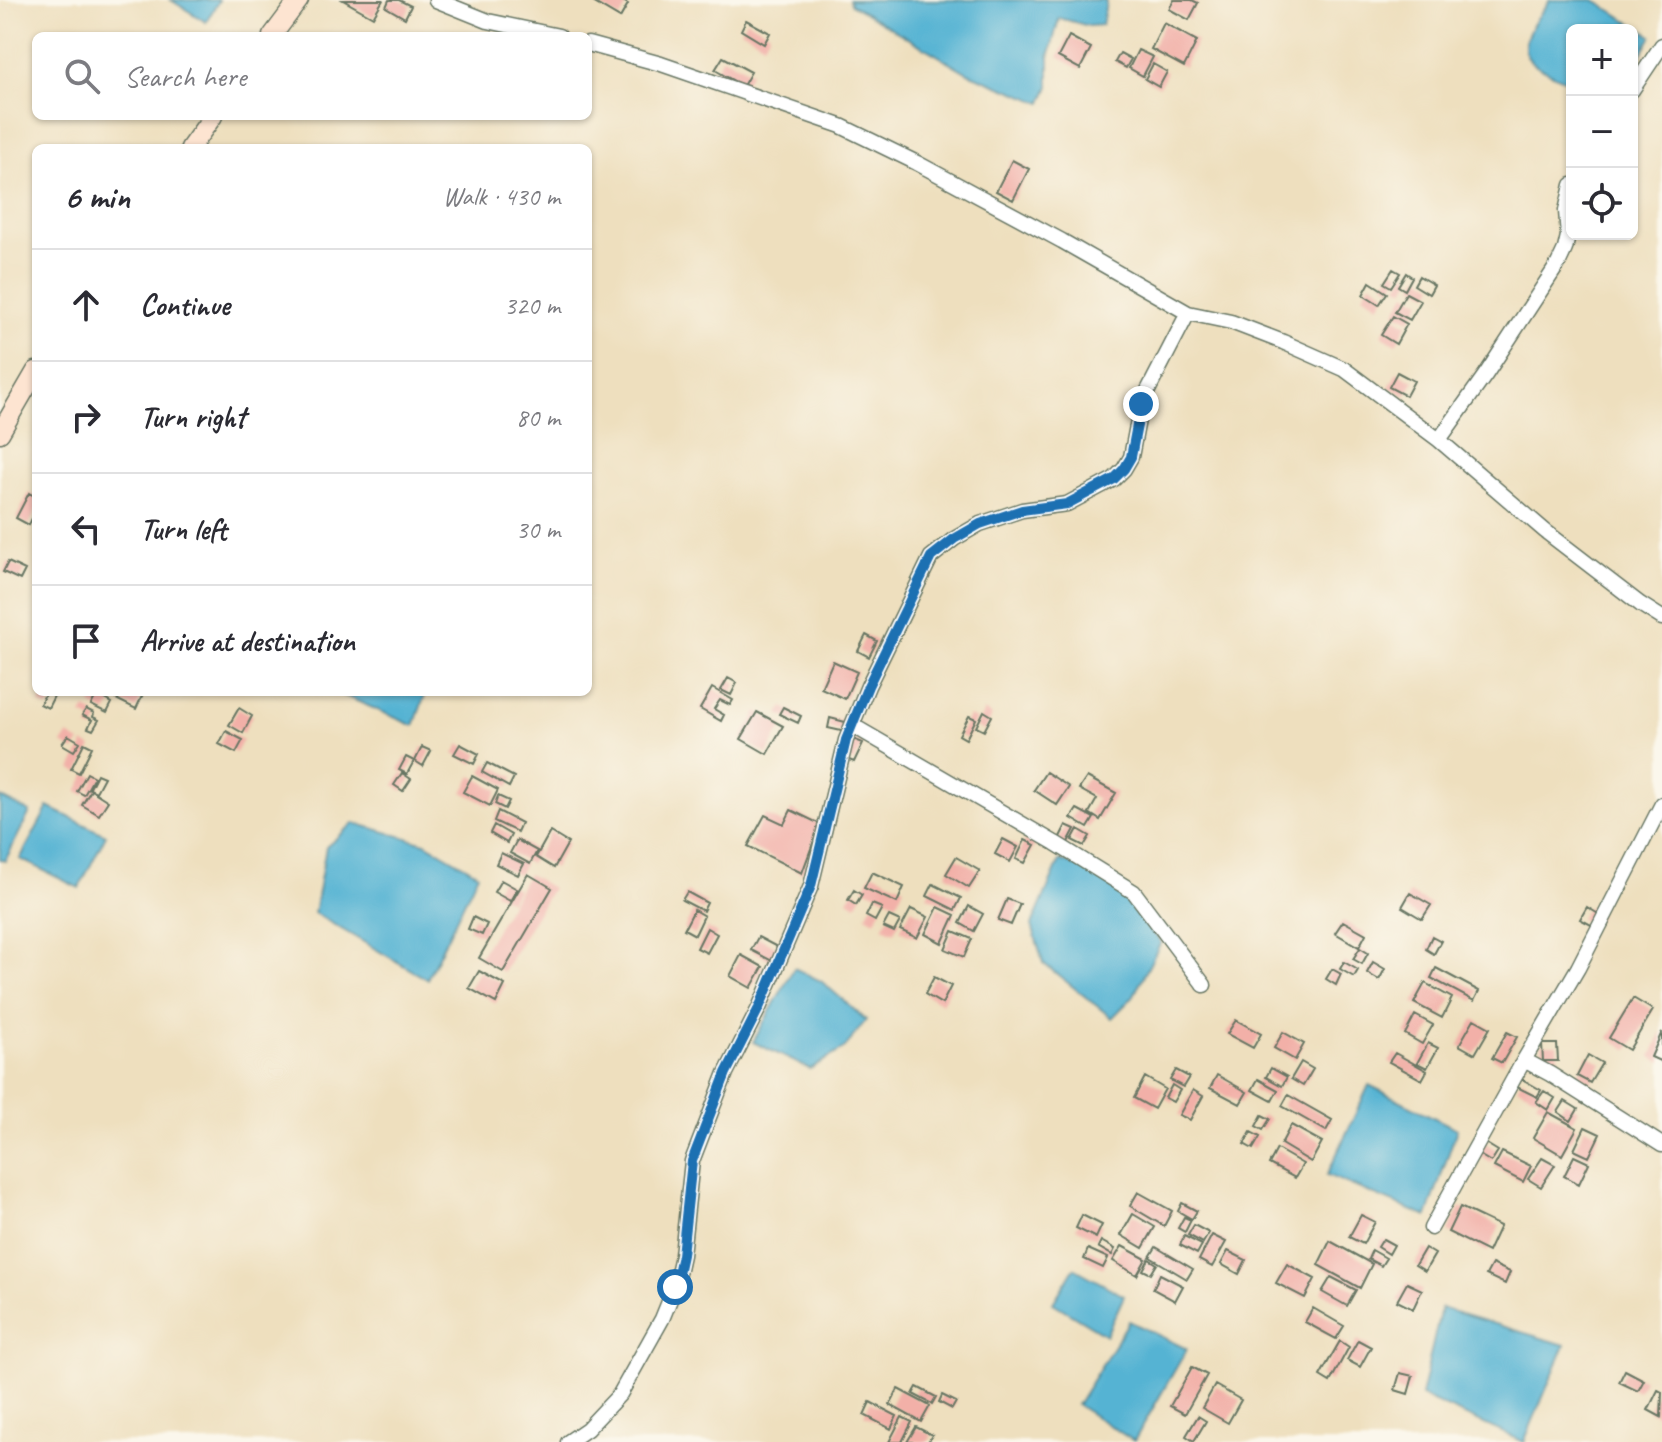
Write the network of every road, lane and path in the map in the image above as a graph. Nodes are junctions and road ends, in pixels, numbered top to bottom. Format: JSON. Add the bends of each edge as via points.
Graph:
{"nodes":[{"id":1,"x":299,"y":0,"type":"edge"},
{"id":2,"x":436,"y":0,"type":"edge"},
{"id":3,"x":275,"y":32,"type":"edge"},
{"id":4,"x":540,"y":32,"type":"edge"},
{"id":5,"x":592,"y":45,"type":"edge"},
{"id":6,"x":1662,"y":45,"type":"edge"},
{"id":7,"x":1638,"y":81,"type":"edge"},
{"id":8,"x":210,"y":120,"type":"edge"},
{"id":9,"x":193,"y":144,"type":"edge"},
{"id":10,"x":1567,"y":240,"type":"edge"},
{"id":11,"x":1188,"y":313,"type":"junction"},
{"id":12,"x":32,"y":378,"type":"edge"},
{"id":13,"x":0,"y":433,"type":"edge"},
{"id":14,"x":1439,"y":440,"type":"junction"},
{"id":15,"x":1662,"y":618,"type":"edge"},
{"id":16,"x":852,"y":725,"type":"junction"},
{"id":17,"x":1662,"y":804,"type":"edge"},
{"id":18,"x":1204,"y":985,"type":"dead end"},
{"id":19,"x":1524,"y":1060,"type":"junction"},
{"id":20,"x":1662,"y":1145,"type":"edge"},
{"id":21,"x":1431,"y":1228,"type":"dead end"},
{"id":22,"x":568,"y":1442,"type":"edge"}],
"edges":[{"from":1,"to":3,"type":"main road"},
{"from":2,"to":4,"type":"street","via":[[488,21]]},
{"from":5,"to":11,"type":"street","via":[[841,126]]},
{"from":6,"to":7,"type":"street"},
{"from":8,"to":9,"type":"main road"},
{"from":10,"to":14,"type":"street","via":[[1562,256],[1494,363]]},
{"from":11,"to":14,"type":"street","via":[[1231,322],[1344,369]]},
{"from":11,"to":16,"type":"street","via":[[1141,404],[1124,469],[1067,504],[1022,510],[980,524],[931,557]]},
{"from":12,"to":13,"type":"main road"},
{"from":14,"to":15,"type":"street","via":[[1545,531]]},
{"from":16,"to":18,"type":"street","via":[[1134,892]]},
{"from":16,"to":22,"type":"street","via":[[811,886],[692,1161],[675,1287],[620,1394]]},
{"from":17,"to":19,"type":"street"},
{"from":19,"to":20,"type":"street"},
{"from":19,"to":21,"type":"street"}]}
